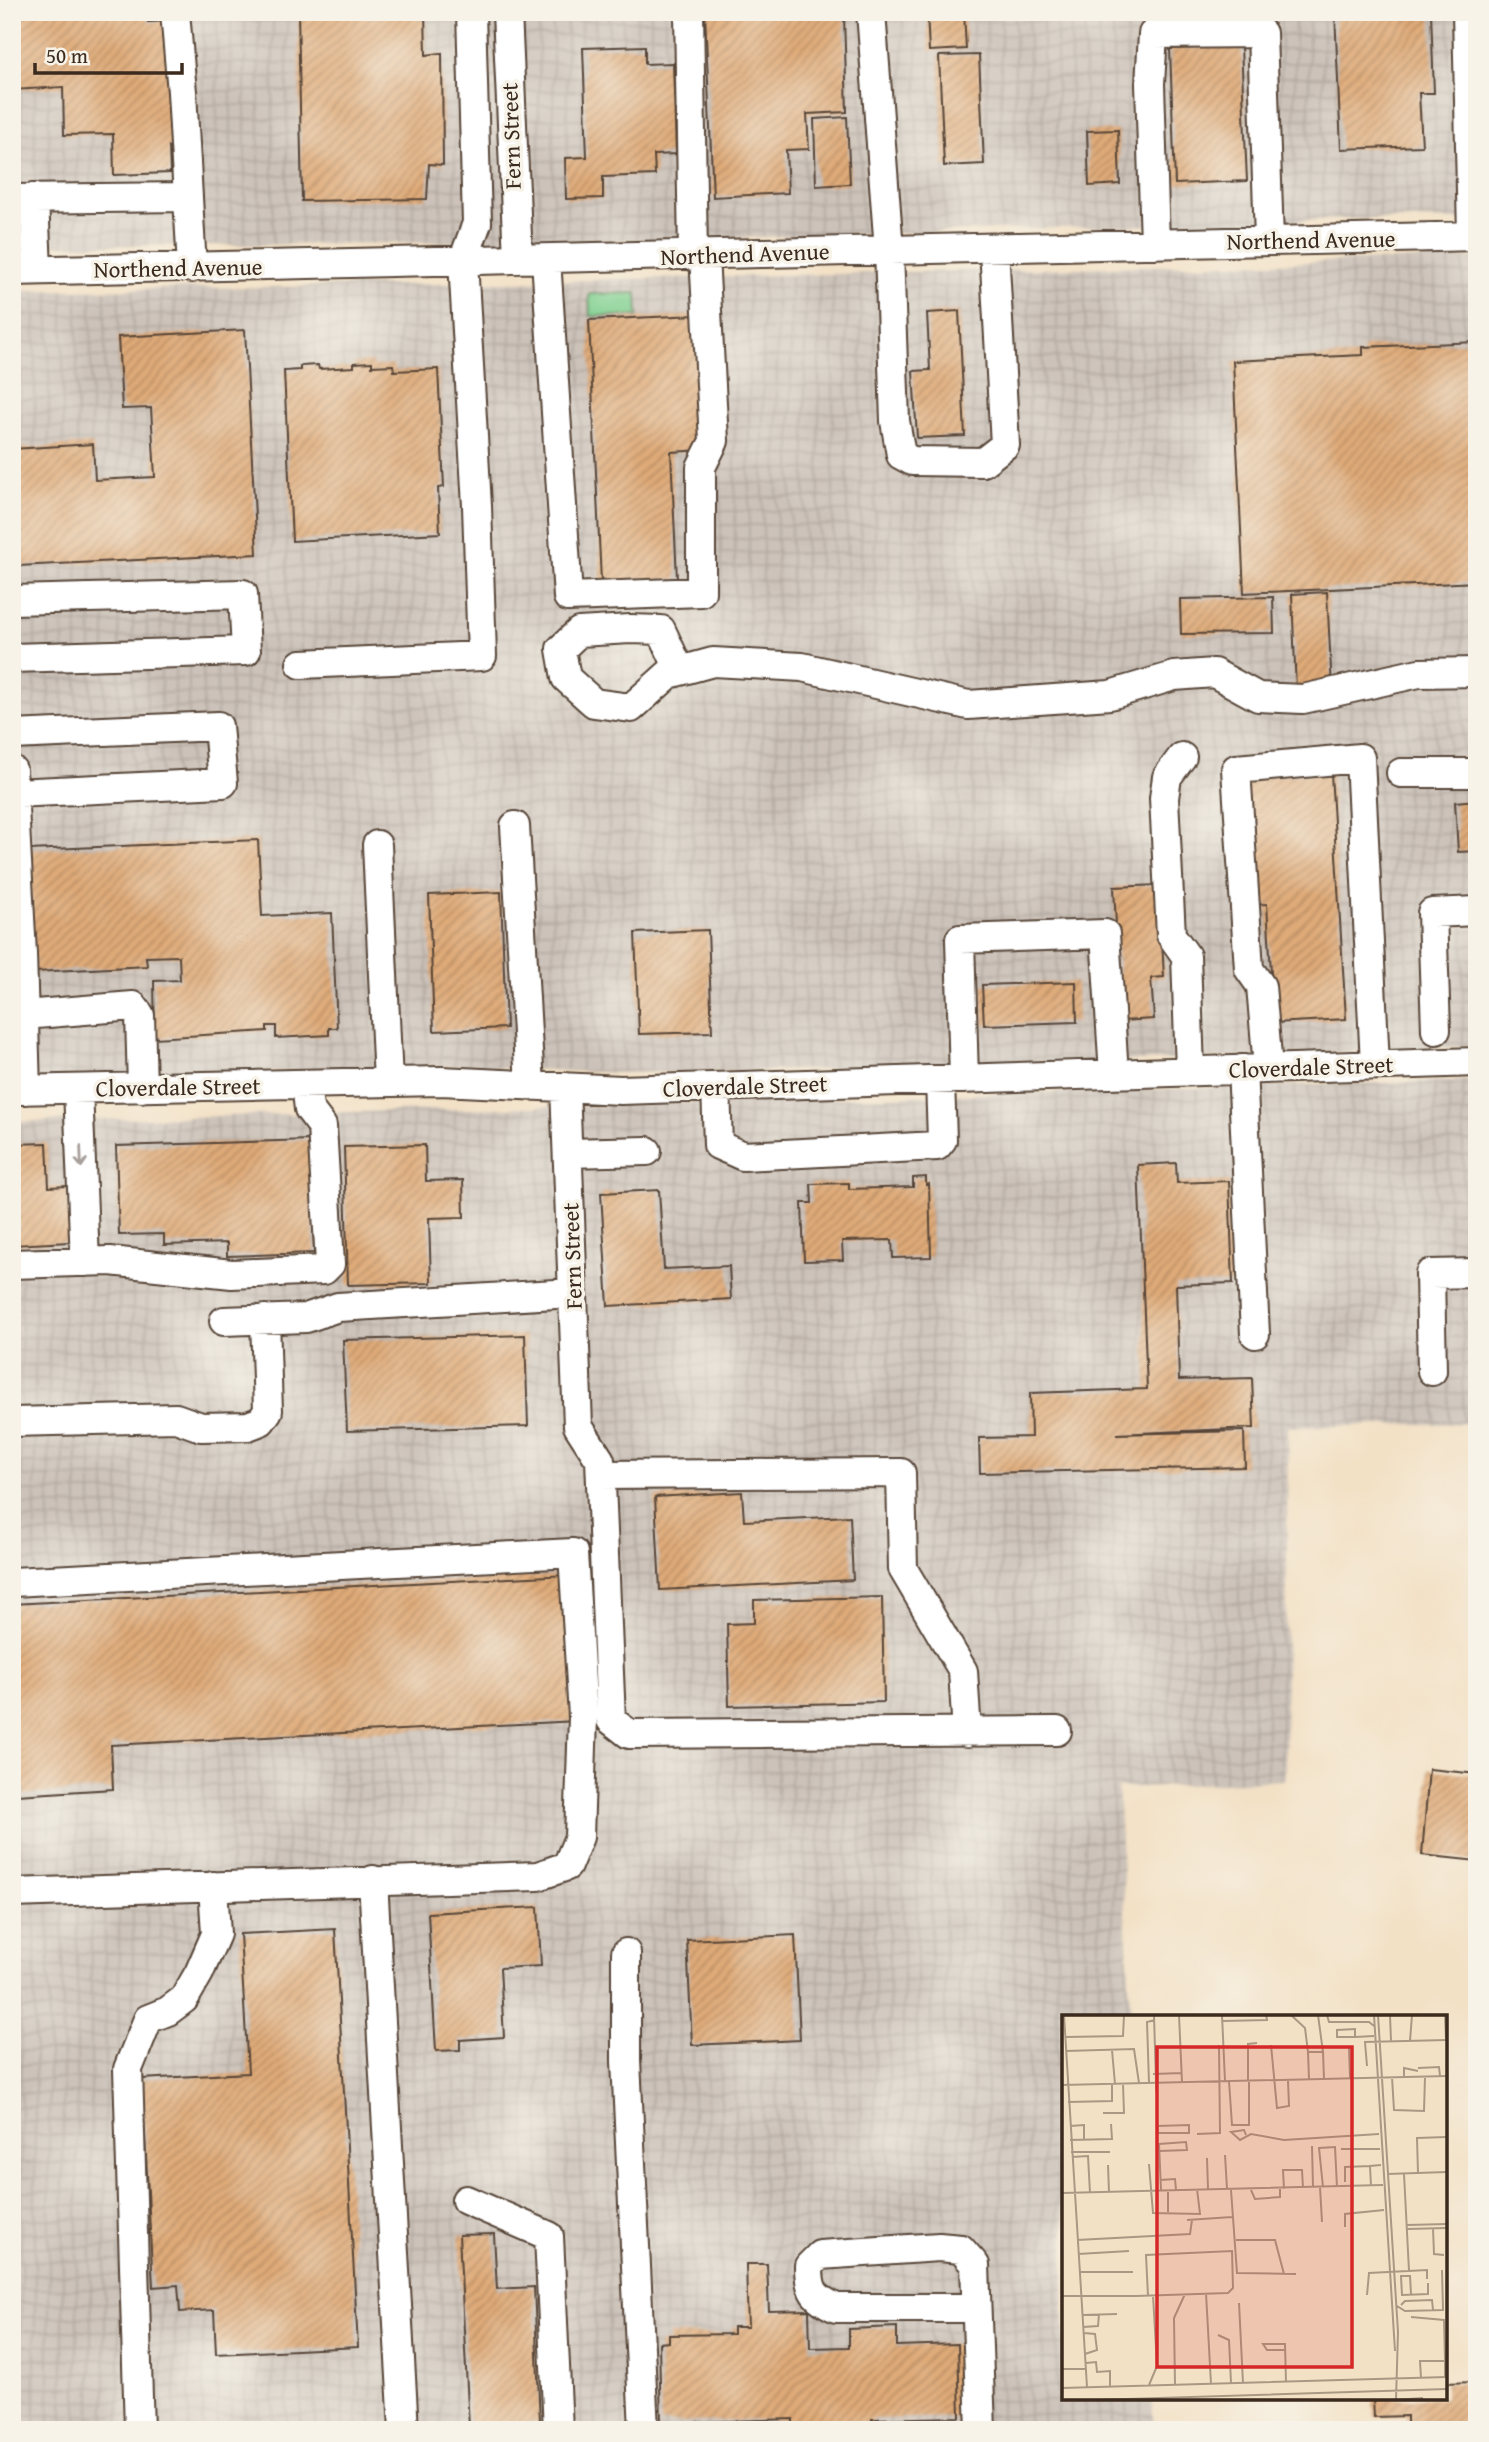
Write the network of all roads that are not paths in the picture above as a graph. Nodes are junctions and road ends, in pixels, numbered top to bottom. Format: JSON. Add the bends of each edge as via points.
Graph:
{"nodes":[{"id":1,"x":175,"y":12,"type":"edge"},
{"id":2,"x":471,"y":12,"type":"edge"},
{"id":3,"x":506,"y":12,"type":"edge"},
{"id":4,"x":690,"y":12,"type":"edge"},
{"id":5,"x":871,"y":12,"type":"edge"},
{"id":6,"x":1467,"y":12,"type":"edge"},
{"id":7,"x":1261,"y":22,"type":"edge"},
{"id":8,"x":1152,"y":23,"type":"edge"},
{"id":9,"x":187,"y":197,"type":"junction"},
{"id":10,"x":23,"y":199,"type":"edge"},
{"id":11,"x":1475,"y":236,"type":"edge"},
{"id":12,"x":1269,"y":240,"type":"junction"},
{"id":13,"x":1155,"y":244,"type":"junction"},
{"id":14,"x":995,"y":248,"type":"junction"},
{"id":15,"x":889,"y":250,"type":"junction"},
{"id":16,"x":699,"y":256,"type":"junction"},
{"id":17,"x":546,"y":258,"type":"junction"},
{"id":18,"x":518,"y":259,"type":"junction"},
{"id":19,"x":463,"y":261,"type":"junction"},
{"id":20,"x":192,"y":268,"type":"junction"},
{"id":21,"x":25,"y":271,"type":"edge"},
{"id":22,"x":12,"y":600,"type":"edge"},
{"id":23,"x":12,"y":658,"type":"edge"},
{"id":24,"x":301,"y":664,"type":"dead end"},
{"id":25,"x":680,"y":671,"type":"dead end"},
{"id":26,"x":1477,"y":672,"type":"edge"},
{"id":27,"x":12,"y":736,"type":"edge"},
{"id":28,"x":1182,"y":757,"type":"dead end"},
{"id":29,"x":1477,"y":773,"type":"edge"},
{"id":30,"x":1401,"y":774,"type":"dead end"},
{"id":31,"x":13,"y":782,"type":"edge"},
{"id":32,"x":515,"y":826,"type":"dead end"},
{"id":33,"x":377,"y":845,"type":"dead end"},
{"id":34,"x":1477,"y":911,"type":"edge"},
{"id":35,"x":24,"y":1015,"type":"junction"},
{"id":36,"x":1436,"y":1030,"type":"dead end"},
{"id":37,"x":1477,"y":1062,"type":"edge"},
{"id":38,"x":1375,"y":1065,"type":"junction"},
{"id":39,"x":1255,"y":1069,"type":"junction"},
{"id":40,"x":1190,"y":1071,"type":"junction"},
{"id":41,"x":1114,"y":1074,"type":"junction"},
{"id":42,"x":952,"y":1080,"type":"junction"},
{"id":43,"x":388,"y":1082,"type":"junction"},
{"id":44,"x":306,"y":1084,"type":"junction"},
{"id":45,"x":530,"y":1085,"type":"junction"},
{"id":46,"x":565,"y":1087,"type":"junction"},
{"id":47,"x":716,"y":1087,"type":"junction"},
{"id":48,"x":142,"y":1088,"type":"junction"},
{"id":49,"x":78,"y":1089,"type":"junction"},
{"id":50,"x":19,"y":1090,"type":"edge"},
{"id":51,"x":648,"y":1151,"type":"dead end"},
{"id":52,"x":568,"y":1153,"type":"junction"},
{"id":53,"x":85,"y":1262,"type":"junction"},
{"id":54,"x":12,"y":1264,"type":"edge"},
{"id":55,"x":1477,"y":1273,"type":"edge"},
{"id":56,"x":573,"y":1293,"type":"junction"},
{"id":57,"x":265,"y":1319,"type":"junction"},
{"id":58,"x":224,"y":1321,"type":"dead end"},
{"id":59,"x":1255,"y":1334,"type":"dead end"},
{"id":60,"x":1432,"y":1371,"type":"dead end"},
{"id":61,"x":12,"y":1422,"type":"edge"},
{"id":62,"x":601,"y":1475,"type":"junction"},
{"id":63,"x":12,"y":1582,"type":"edge"},
{"id":64,"x":1057,"y":1731,"type":"dead end"},
{"id":65,"x":967,"y":1733,"type":"junction"},
{"id":66,"x":373,"y":1880,"type":"junction"},
{"id":67,"x":213,"y":1886,"type":"junction"},
{"id":68,"x":12,"y":1893,"type":"edge"},
{"id":69,"x":626,"y":1953,"type":"dead end"},
{"id":70,"x":466,"y":2200,"type":"dead end"},
{"id":71,"x":975,"y":2308,"type":"junction"},
{"id":72,"x":139,"y":2430,"type":"edge"},
{"id":73,"x":404,"y":2430,"type":"edge"},
{"id":74,"x":558,"y":2430,"type":"edge"},
{"id":75,"x":644,"y":2430,"type":"edge"},
{"id":76,"x":981,"y":2430,"type":"edge"}],
"edges":[{"from":1,"to":9,"type":"street"},
{"from":2,"to":19,"type":"street","via":[[477,223]]},
{"from":3,"to":18,"type":"street","name":"Fern Street"},
{"from":4,"to":16,"type":"street"},
{"from":5,"to":15,"type":"street"},
{"from":6,"to":11,"type":"street"},
{"from":7,"to":8,"type":"street"},
{"from":7,"to":12,"type":"street"},
{"from":8,"to":13,"type":"street"},
{"from":9,"to":10,"type":"street"},
{"from":9,"to":20,"type":"street"},
{"from":10,"to":21,"type":"street"},
{"from":11,"to":12,"type":"street","name":"Northend Avenue"},
{"from":12,"to":13,"type":"street","name":"Northend Avenue"},
{"from":13,"to":14,"type":"street","name":"Northend Avenue"},
{"from":14,"to":15,"type":"street","name":"Northend Avenue"},
{"from":14,"to":15,"type":"street","via":[[1005,445],[983,462],[912,461],[901,455],[895,421]]},
{"from":15,"to":16,"type":"street","name":"Northend Avenue"},
{"from":16,"to":17,"type":"street","name":"Northend Avenue"},
{"from":16,"to":17,"type":"street","via":[[714,441],[701,467],[701,592],[568,597]]},
{"from":17,"to":18,"type":"street","name":"Northend Avenue"},
{"from":18,"to":19,"type":"street","name":"Northend Avenue"},
{"from":19,"to":20,"type":"street","name":"Northend Avenue"},
{"from":19,"to":24,"type":"street","via":[[482,656]]},
{"from":20,"to":21,"type":"street","name":"Northend Avenue"},
{"from":22,"to":23,"type":"street","via":[[243,594],[246,651]]},
{"from":25,"to":26,"type":"street","via":[[713,662],[803,667],[968,705],[1110,695],[1174,676],[1214,673],[1258,697],[1303,699],[1419,673]]},
{"from":27,"to":31,"type":"street","via":[[218,726],[223,783]]},
{"from":28,"to":40,"type":"street","via":[[1167,777],[1164,798],[1171,935],[1186,956]]},
{"from":29,"to":30,"type":"street"},
{"from":31,"to":35,"type":"street"},
{"from":32,"to":45,"type":"street"},
{"from":33,"to":43,"type":"street"},
{"from":34,"to":36,"type":"street","via":[[1432,913]]},
{"from":35,"to":48,"type":"street","via":[[133,1006],[140,1015]]},
{"from":35,"to":50,"type":"street"},
{"from":37,"to":38,"type":"street","name":"Cloverdale Street"},
{"from":38,"to":39,"type":"street","name":"Cloverdale Street"},
{"from":38,"to":39,"type":"street","via":[[1360,758],[1236,769],[1249,969],[1261,986]]},
{"from":39,"to":40,"type":"street","name":"Cloverdale Street"},
{"from":39,"to":59,"type":"street"},
{"from":40,"to":41,"type":"street","name":"Cloverdale Street"},
{"from":41,"to":42,"type":"street","name":"Cloverdale Street"},
{"from":41,"to":42,"type":"street","via":[[1105,934],[960,939]]},
{"from":42,"to":47,"type":"street","name":"Cloverdale Street"},
{"from":42,"to":47,"type":"street","via":[[942,1140],[937,1146],[743,1156],[718,1145]]},
{"from":43,"to":44,"type":"street","name":"Cloverdale Street"},
{"from":43,"to":45,"type":"street","name":"Cloverdale Street"},
{"from":44,"to":48,"type":"street","name":"Cloverdale Street"},
{"from":44,"to":53,"type":"street","via":[[309,1109],[323,1126],[330,1264],[324,1270],[232,1274]]},
{"from":45,"to":46,"type":"street","name":"Cloverdale Street"},
{"from":46,"to":47,"type":"street","name":"Cloverdale Street"},
{"from":46,"to":52,"type":"street","name":"Fern Street"},
{"from":48,"to":49,"type":"street","name":"Cloverdale Street"},
{"from":49,"to":50,"type":"street","name":"Cloverdale Street"},
{"from":49,"to":53,"type":"street","one_way":true},
{"from":51,"to":52,"type":"street"},
{"from":52,"to":56,"type":"street","name":"Fern Street"},
{"from":53,"to":54,"type":"street"},
{"from":55,"to":60,"type":"street","via":[[1430,1274]]},
{"from":56,"to":57,"type":"street","via":[[338,1307],[306,1318]]},
{"from":56,"to":62,"type":"street","name":"Fern Street","via":[[578,1426],[600,1460]]},
{"from":57,"to":58,"type":"street"},
{"from":57,"to":61,"type":"street","via":[[268,1411],[261,1421],[248,1426],[201,1427],[176,1418]]},
{"from":62,"to":65,"type":"street","via":[[901,1473],[903,1569],[963,1671]]},
{"from":62,"to":65,"type":"street","via":[[611,1720],[629,1734]]},
{"from":63,"to":66,"type":"street","via":[[573,1553],[583,1717],[579,1837],[567,1866],[538,1876]]},
{"from":64,"to":65,"type":"street"},
{"from":66,"to":67,"type":"street"},
{"from":66,"to":73,"type":"street"},
{"from":67,"to":68,"type":"street"},
{"from":67,"to":72,"type":"street","via":[[216,1934],[199,1973],[184,1999],[148,2018],[128,2069]]},
{"from":69,"to":75,"type":"street","via":[[626,2061]]},
{"from":70,"to":74,"type":"street","via":[[549,2236]]},
{"from":71,"to":71,"type":"street","via":[[975,2265],[961,2249],[820,2255],[809,2266],[809,2284],[818,2299],[836,2308]]},
{"from":71,"to":76,"type":"street"}]}
